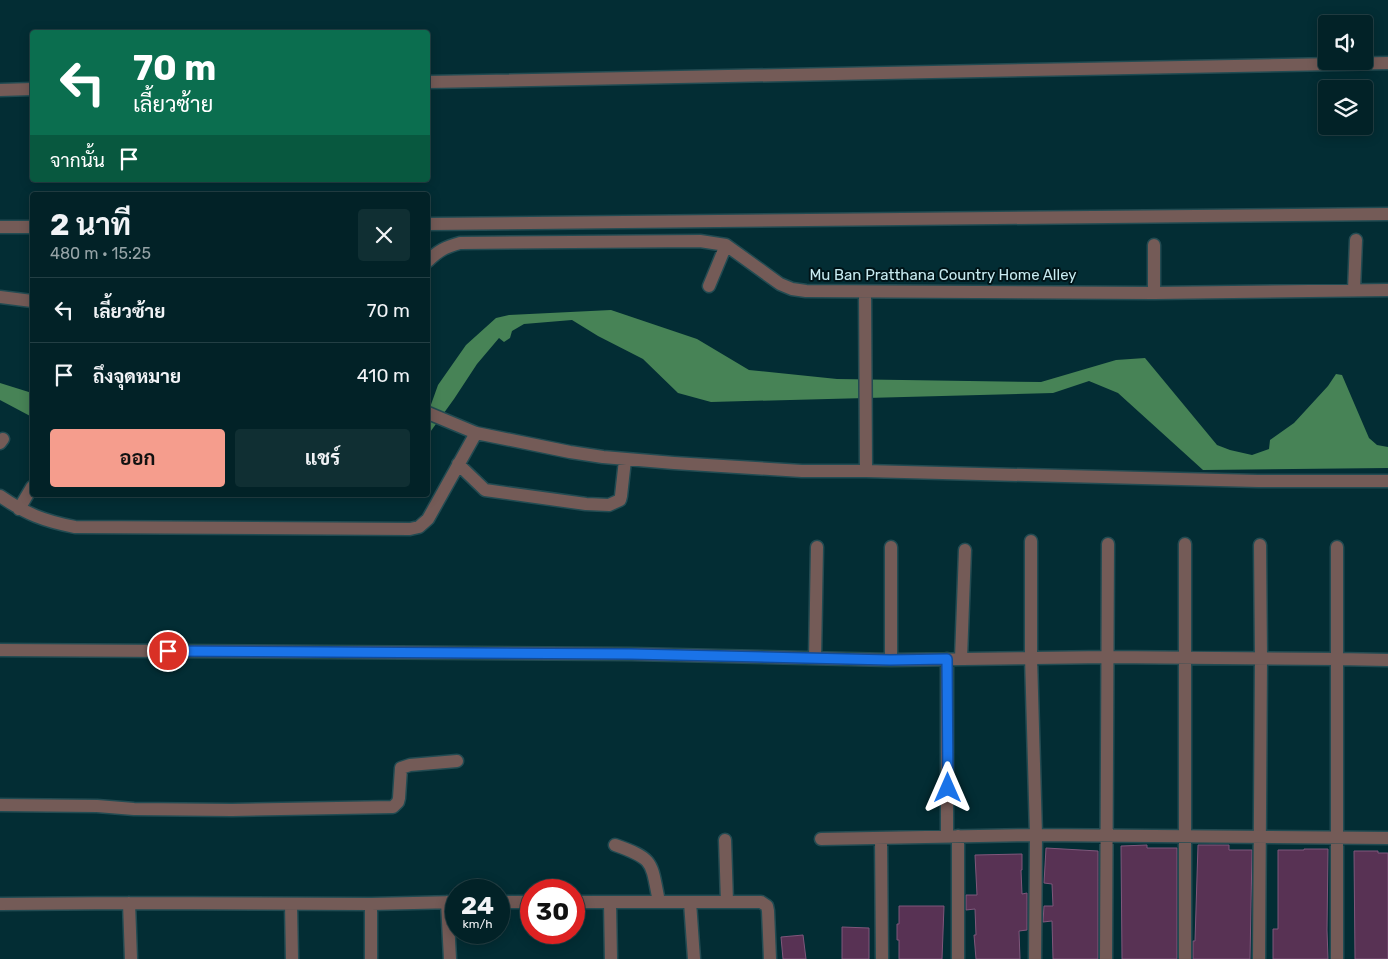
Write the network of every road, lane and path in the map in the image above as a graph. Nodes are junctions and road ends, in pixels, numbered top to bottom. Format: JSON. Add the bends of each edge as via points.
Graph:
{"nodes":[{"id":1,"x":1388,"y":63,"type":"edge"},
{"id":2,"x":430,"y":82,"type":"edge"},
{"id":3,"x":30,"y":89,"type":"edge"},
{"id":4,"x":0,"y":90,"type":"edge"},
{"id":5,"x":1388,"y":214,"type":"edge"},
{"id":6,"x":430,"y":224,"type":"edge"},
{"id":7,"x":0,"y":227,"type":"edge"},
{"id":8,"x":30,"y":227,"type":"edge"},
{"id":9,"x":1356,"y":240,"type":"dead end"},
{"id":10,"x":726,"y":245,"type":"junction"},
{"id":11,"x":1154,"y":245,"type":"dead end"},
{"id":12,"x":430,"y":259,"type":"edge"},
{"id":13,"x":709,"y":286,"type":"dead end"},
{"id":14,"x":1354,"y":290,"type":"junction"},
{"id":15,"x":1388,"y":290,"type":"edge"},
{"id":16,"x":865,"y":292,"type":"junction"},
{"id":17,"x":1154,"y":293,"type":"junction"},
{"id":18,"x":0,"y":297,"type":"edge"},
{"id":19,"x":30,"y":301,"type":"edge"},
{"id":20,"x":430,"y":414,"type":"edge"},
{"id":21,"x":476,"y":433,"type":"junction"},
{"id":22,"x":625,"y":460,"type":"junction"},
{"id":23,"x":458,"y":464,"type":"junction"},
{"id":24,"x":866,"y":471,"type":"junction"},
{"id":25,"x":1388,"y":481,"type":"edge"},
{"id":26,"x":30,"y":490,"type":"edge"},
{"id":27,"x":0,"y":496,"type":"edge"},
{"id":28,"x":19,"y":509,"type":"junction"},
{"id":29,"x":1030,"y":540,"type":"dead end"},
{"id":30,"x":1108,"y":544,"type":"dead end"},
{"id":31,"x":1185,"y":544,"type":"dead end"},
{"id":32,"x":1260,"y":545,"type":"dead end"},
{"id":33,"x":817,"y":547,"type":"dead end"},
{"id":34,"x":891,"y":547,"type":"dead end"},
{"id":35,"x":1338,"y":547,"type":"dead end"},
{"id":36,"x":965,"y":550,"type":"dead end"},
{"id":37,"x":0,"y":650,"type":"edge"},
{"id":38,"x":1031,"y":657,"type":"junction"},
{"id":39,"x":1107,"y":657,"type":"junction"},
{"id":40,"x":815,"y":658,"type":"junction"},
{"id":41,"x":961,"y":658,"type":"junction"},
{"id":42,"x":1185,"y":658,"type":"junction"},
{"id":43,"x":1261,"y":658,"type":"junction"},
{"id":44,"x":947,"y":659,"type":"junction"},
{"id":45,"x":1337,"y":659,"type":"junction"},
{"id":46,"x":890,"y":660,"type":"junction"},
{"id":47,"x":1388,"y":660,"type":"edge"},
{"id":48,"x":457,"y":761,"type":"dead end"},
{"id":49,"x":0,"y":805,"type":"edge"},
{"id":50,"x":1036,"y":834,"type":"junction"},
{"id":51,"x":1106,"y":835,"type":"junction"},
{"id":52,"x":1184,"y":835,"type":"junction"},
{"id":53,"x":953,"y":836,"type":"junction"},
{"id":54,"x":1260,"y":837,"type":"junction"},
{"id":55,"x":1337,"y":837,"type":"junction"},
{"id":56,"x":881,"y":838,"type":"junction"},
{"id":57,"x":1388,"y":838,"type":"edge"},
{"id":58,"x":821,"y":839,"type":"dead end"},
{"id":59,"x":726,"y":840,"type":"dead end"},
{"id":60,"x":615,"y":845,"type":"dead end"},
{"id":61,"x":129,"y":902,"type":"junction"},
{"id":62,"x":445,"y":902,"type":"edge"},
{"id":63,"x":585,"y":902,"type":"edge"},
{"id":64,"x":610,"y":902,"type":"junction"},
{"id":65,"x":659,"y":902,"type":"junction"},
{"id":66,"x":690,"y":902,"type":"junction"},
{"id":67,"x":727,"y":902,"type":"junction"},
{"id":68,"x":0,"y":904,"type":"edge"},
{"id":69,"x":291,"y":904,"type":"junction"},
{"id":70,"x":371,"y":904,"type":"junction"},
{"id":71,"x":451,"y":944,"type":"edge"},
{"id":72,"x":130,"y":959,"type":"edge"},
{"id":73,"x":292,"y":959,"type":"edge"},
{"id":74,"x":371,"y":959,"type":"edge"},
{"id":75,"x":450,"y":959,"type":"edge"},
{"id":76,"x":611,"y":959,"type":"edge"},
{"id":77,"x":694,"y":959,"type":"edge"},
{"id":78,"x":770,"y":959,"type":"edge"},
{"id":79,"x":882,"y":959,"type":"edge"},
{"id":80,"x":958,"y":959,"type":"edge"},
{"id":81,"x":1035,"y":959,"type":"edge"},
{"id":82,"x":1106,"y":959,"type":"edge"},
{"id":83,"x":1185,"y":959,"type":"edge"},
{"id":84,"x":1259,"y":959,"type":"edge"},
{"id":85,"x":1337,"y":959,"type":"edge"}],
"edges":[{"from":1,"to":2,"type":"street"},
{"from":3,"to":4,"type":"street"},
{"from":5,"to":6,"type":"street"},
{"from":7,"to":8,"type":"street"},
{"from":9,"to":14,"type":"street"},
{"from":10,"to":12,"type":"street","name":"Mu Ban Pratthana Country Home Alley","via":[[700,241],[460,243],[436,252]]},
{"from":10,"to":13,"type":"street"},
{"from":10,"to":16,"type":"street","name":"Mu Ban Pratthana Country Home Alley","via":[[792,289]]},
{"from":11,"to":17,"type":"street"},
{"from":14,"to":15,"type":"street","name":"Mu Ban Pratthana Country Home Alley"},
{"from":14,"to":17,"type":"street","name":"Mu Ban Pratthana Country Home Alley"},
{"from":16,"to":17,"type":"street","name":"Mu Ban Pratthana Country Home Alley"},
{"from":16,"to":24,"type":"street"},
{"from":18,"to":19,"type":"street"},
{"from":20,"to":21,"type":"street"},
{"from":21,"to":22,"type":"street"},
{"from":21,"to":23,"type":"street"},
{"from":22,"to":23,"type":"street","via":[[620,500],[609,505],[485,490]]},
{"from":22,"to":24,"type":"street","via":[[802,471]]},
{"from":23,"to":28,"type":"street","via":[[428,520],[410,529],[75,527],[44,520]]},
{"from":24,"to":25,"type":"street"},
{"from":26,"to":28,"type":"street"},
{"from":27,"to":28,"type":"street"},
{"from":29,"to":38,"type":"street"},
{"from":30,"to":39,"type":"street"},
{"from":31,"to":42,"type":"street"},
{"from":32,"to":43,"type":"street"},
{"from":33,"to":40,"type":"street"},
{"from":34,"to":46,"type":"street"},
{"from":35,"to":45,"type":"street"},
{"from":36,"to":41,"type":"street"},
{"from":37,"to":40,"type":"street"},
{"from":38,"to":39,"type":"street"},
{"from":38,"to":41,"type":"street"},
{"from":38,"to":50,"type":"street"},
{"from":39,"to":42,"type":"street"},
{"from":39,"to":51,"type":"street"},
{"from":40,"to":46,"type":"street"},
{"from":41,"to":44,"type":"street"},
{"from":42,"to":43,"type":"street"},
{"from":42,"to":52,"type":"street"},
{"from":43,"to":45,"type":"street"},
{"from":43,"to":54,"type":"street"},
{"from":44,"to":46,"type":"street"},
{"from":44,"to":53,"type":"street"},
{"from":45,"to":47,"type":"street"},
{"from":45,"to":55,"type":"street"},
{"from":48,"to":49,"type":"street","via":[[402,768],[400,798],[393,807],[232,810]]},
{"from":50,"to":51,"type":"street"},
{"from":50,"to":53,"type":"street"},
{"from":50,"to":81,"type":"street"},
{"from":51,"to":52,"type":"street"},
{"from":51,"to":82,"type":"street"},
{"from":52,"to":54,"type":"street"},
{"from":52,"to":83,"type":"street"},
{"from":53,"to":56,"type":"street"},
{"from":53,"to":80,"type":"street"},
{"from":54,"to":55,"type":"street"},
{"from":54,"to":84,"type":"street"},
{"from":55,"to":57,"type":"street"},
{"from":55,"to":85,"type":"street"},
{"from":56,"to":58,"type":"street"},
{"from":56,"to":79,"type":"street"},
{"from":59,"to":67,"type":"street"},
{"from":60,"to":65,"type":"street","via":[[635,852],[649,862]]},
{"from":61,"to":68,"type":"street"},
{"from":61,"to":69,"type":"street"},
{"from":61,"to":72,"type":"street"},
{"from":62,"to":70,"type":"street"},
{"from":63,"to":64,"type":"street"},
{"from":64,"to":65,"type":"street"},
{"from":64,"to":76,"type":"street"},
{"from":65,"to":66,"type":"street"},
{"from":66,"to":67,"type":"street"},
{"from":66,"to":77,"type":"street"},
{"from":67,"to":78,"type":"street","via":[[761,902],[767,906]]},
{"from":69,"to":70,"type":"street"},
{"from":69,"to":73,"type":"street"},
{"from":70,"to":74,"type":"street"},
{"from":71,"to":75,"type":"street"}]}
